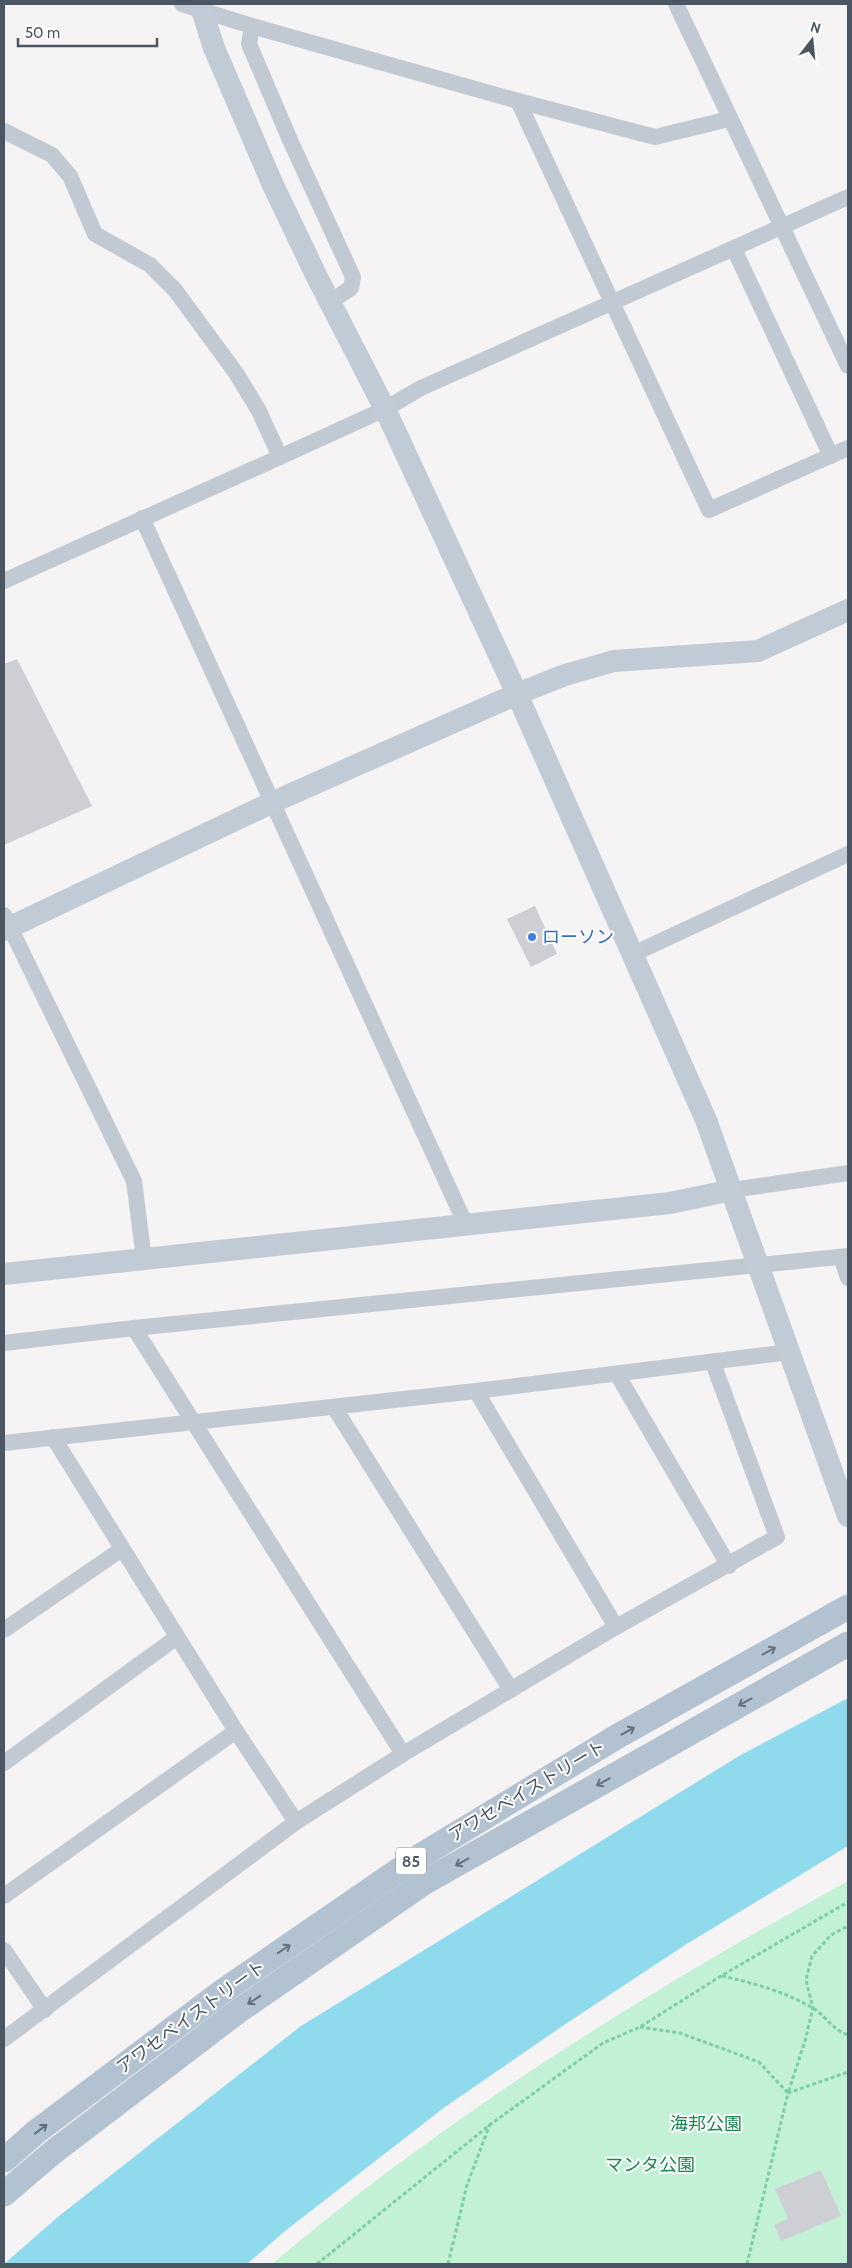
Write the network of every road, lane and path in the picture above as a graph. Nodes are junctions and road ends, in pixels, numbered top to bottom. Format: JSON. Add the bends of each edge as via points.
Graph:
{"nodes":[{"id":1,"x":182,"y":4,"type":"edge"},
{"id":2,"x":200,"y":4,"type":"edge"},
{"id":3,"x":676,"y":4,"type":"edge"},
{"id":4,"x":252,"y":26,"type":"junction"},
{"id":5,"x":518,"y":101,"type":"junction"},
{"id":6,"x":730,"y":119,"type":"junction"},
{"id":7,"x":4,"y":132,"type":"edge"},
{"id":8,"x":848,"y":197,"type":"edge"},
{"id":9,"x":782,"y":228,"type":"junction"},
{"id":10,"x":734,"y":249,"type":"junction"},
{"id":11,"x":330,"y":302,"type":"junction"},
{"id":12,"x":613,"y":303,"type":"junction"},
{"id":13,"x":848,"y":366,"type":"edge"},
{"id":14,"x":385,"y":409,"type":"junction"},
{"id":15,"x":848,"y":448,"type":"edge"},
{"id":16,"x":831,"y":456,"type":"junction"},
{"id":17,"x":280,"y":457,"type":"junction"},
{"id":18,"x":142,"y":518,"type":"junction"},
{"id":19,"x":4,"y":580,"type":"edge"},
{"id":20,"x":848,"y":610,"type":"edge"},
{"id":21,"x":517,"y":694,"type":"junction"},
{"id":22,"x":271,"y":803,"type":"junction"},
{"id":23,"x":848,"y":854,"type":"edge"},
{"id":24,"x":6,"y":924,"type":"edge"},
{"id":25,"x":633,"y":954,"type":"junction"},
{"id":26,"x":848,"y":1173,"type":"edge"},
{"id":27,"x":732,"y":1190,"type":"junction"},
{"id":28,"x":466,"y":1225,"type":"junction"},
{"id":29,"x":844,"y":1257,"type":"edge"},
{"id":30,"x":144,"y":1258,"type":"junction"},
{"id":31,"x":758,"y":1266,"type":"junction"},
{"id":32,"x":4,"y":1274,"type":"edge"},
{"id":33,"x":848,"y":1278,"type":"edge"},
{"id":34,"x":134,"y":1328,"type":"junction"},
{"id":35,"x":4,"y":1343,"type":"edge"},
{"id":36,"x":789,"y":1352,"type":"junction"},
{"id":37,"x":713,"y":1363,"type":"junction"},
{"id":38,"x":617,"y":1374,"type":"junction"},
{"id":39,"x":476,"y":1391,"type":"junction"},
{"id":40,"x":334,"y":1407,"type":"junction"},
{"id":41,"x":194,"y":1422,"type":"junction"},
{"id":42,"x":53,"y":1437,"type":"junction"},
{"id":43,"x":4,"y":1443,"type":"edge"},
{"id":44,"x":848,"y":1516,"type":"edge"},
{"id":45,"x":122,"y":1549,"type":"junction"},
{"id":46,"x":729,"y":1566,"type":"junction"},
{"id":47,"x":848,"y":1607,"type":"edge"},
{"id":48,"x":616,"y":1627,"type":"junction"},
{"id":49,"x":4,"y":1630,"type":"edge"},
{"id":50,"x":177,"y":1638,"type":"junction"},
{"id":51,"x":848,"y":1644,"type":"edge"},
{"id":52,"x":511,"y":1690,"type":"junction"},
{"id":53,"x":236,"y":1731,"type":"junction"},
{"id":54,"x":403,"y":1754,"type":"junction"},
{"id":55,"x":4,"y":1763,"type":"edge"},
{"id":56,"x":296,"y":1822,"type":"junction"},
{"id":57,"x":4,"y":1896,"type":"edge"},
{"id":58,"x":848,"y":1902,"type":"edge"},
{"id":59,"x":848,"y":1926,"type":"edge"},
{"id":60,"x":4,"y":1950,"type":"edge"},
{"id":61,"x":721,"y":1976,"type":"junction"},
{"id":62,"x":813,"y":2008,"type":"junction"},
{"id":63,"x":45,"y":2010,"type":"junction"},
{"id":64,"x":640,"y":2027,"type":"junction"},
{"id":65,"x":848,"y":2035,"type":"edge"},
{"id":66,"x":4,"y":2039,"type":"edge"},
{"id":67,"x":848,"y":2072,"type":"edge"},
{"id":68,"x":788,"y":2093,"type":"junction"},
{"id":69,"x":491,"y":2124,"type":"junction"},
{"id":70,"x":4,"y":2160,"type":"edge"},
{"id":71,"x":4,"y":2194,"type":"edge"},
{"id":72,"x":317,"y":2264,"type":"edge"},
{"id":73,"x":448,"y":2264,"type":"edge"},
{"id":74,"x":747,"y":2264,"type":"edge"}],
"edges":[{"from":1,"to":4,"type":"street"},
{"from":2,"to":11,"type":"street","bridge":true,"via":[[214,48]]},
{"from":3,"to":6,"type":"street"},
{"from":4,"to":5,"type":"street"},
{"from":4,"to":11,"type":"street","via":[[249,44],[354,277],[351,288]]},
{"from":5,"to":6,"type":"street","via":[[655,137]]},
{"from":5,"to":12,"type":"street"},
{"from":6,"to":9,"type":"street"},
{"from":7,"to":17,"type":"street","via":[[52,154],[70,176],[95,234],[150,264],[175,290],[236,374],[259,411]]},
{"from":8,"to":9,"type":"street"},
{"from":9,"to":10,"type":"street"},
{"from":9,"to":13,"type":"street"},
{"from":10,"to":12,"type":"street"},
{"from":10,"to":16,"type":"street"},
{"from":11,"to":14,"type":"street"},
{"from":12,"to":14,"type":"street","via":[[421,388]]},
{"from":12,"to":16,"type":"street","via":[[709,510]]},
{"from":14,"to":17,"type":"street"},
{"from":14,"to":21,"type":"street"},
{"from":15,"to":16,"type":"street"},
{"from":17,"to":18,"type":"street"},
{"from":18,"to":19,"type":"street"},
{"from":18,"to":22,"type":"street"},
{"from":20,"to":21,"type":"street","via":[[758,651],[614,661],[565,675]]},
{"from":21,"to":22,"type":"street"},
{"from":21,"to":25,"type":"street"},
{"from":22,"to":24,"type":"street"},
{"from":22,"to":28,"type":"street"},
{"from":23,"to":25,"type":"street"},
{"from":24,"to":30,"type":"street","via":[[134,1180]]},
{"from":25,"to":27,"type":"street","via":[[706,1120]]},
{"from":26,"to":27,"type":"street"},
{"from":27,"to":28,"type":"street","via":[[670,1203]]},
{"from":27,"to":31,"type":"street"},
{"from":28,"to":30,"type":"street"},
{"from":29,"to":31,"type":"street"},
{"from":29,"to":33,"type":"street"},
{"from":30,"to":32,"type":"street"},
{"from":31,"to":34,"type":"street"},
{"from":31,"to":36,"type":"street"},
{"from":34,"to":35,"type":"street"},
{"from":34,"to":41,"type":"street"},
{"from":36,"to":37,"type":"street"},
{"from":36,"to":44,"type":"street"},
{"from":37,"to":38,"type":"street"},
{"from":37,"to":46,"type":"street","via":[[777,1537]]},
{"from":38,"to":39,"type":"street"},
{"from":38,"to":46,"type":"street"},
{"from":39,"to":40,"type":"street"},
{"from":39,"to":48,"type":"street"},
{"from":40,"to":41,"type":"street"},
{"from":40,"to":52,"type":"street"},
{"from":41,"to":42,"type":"street"},
{"from":41,"to":54,"type":"street"},
{"from":42,"to":43,"type":"street"},
{"from":42,"to":45,"type":"street"},
{"from":45,"to":49,"type":"street"},
{"from":45,"to":50,"type":"street"},
{"from":46,"to":48,"type":"street"},
{"from":70,"to":47,"type":"main road","name":"アワセベイストリート","number":"85","one_way":true,"via":[[36,2132],[223,1991],[412,1861],[618,1736]]},
{"from":48,"to":52,"type":"street"},
{"from":50,"to":53,"type":"street"},
{"from":50,"to":55,"type":"street"},
{"from":51,"to":71,"type":"main road","name":"アワセベイストリート","number":"85","one_way":true,"via":[[425,1882],[237,2012],[52,2152]]},
{"from":52,"to":54,"type":"street"},
{"from":53,"to":56,"type":"street"},
{"from":53,"to":57,"type":"street"},
{"from":54,"to":56,"type":"street"},
{"from":56,"to":63,"type":"street"},
{"from":58,"to":61,"type":"path"},
{"from":59,"to":62,"type":"path","via":[[831,1934],[812,1956],[806,1980]]},
{"from":60,"to":63,"type":"street"},
{"from":61,"to":62,"type":"path","via":[[765,1986]]},
{"from":61,"to":64,"type":"path"},
{"from":62,"to":65,"type":"path","via":[[837,2031]]},
{"from":62,"to":68,"type":"path"},
{"from":63,"to":66,"type":"street"},
{"from":64,"to":68,"type":"path","via":[[680,2033],[759,2062]]},
{"from":64,"to":69,"type":"path","via":[[603,2044]]},
{"from":67,"to":68,"type":"path"},
{"from":68,"to":74,"type":"path"},
{"from":69,"to":72,"type":"path"},
{"from":69,"to":73,"type":"path","via":[[467,2185]]}]}
